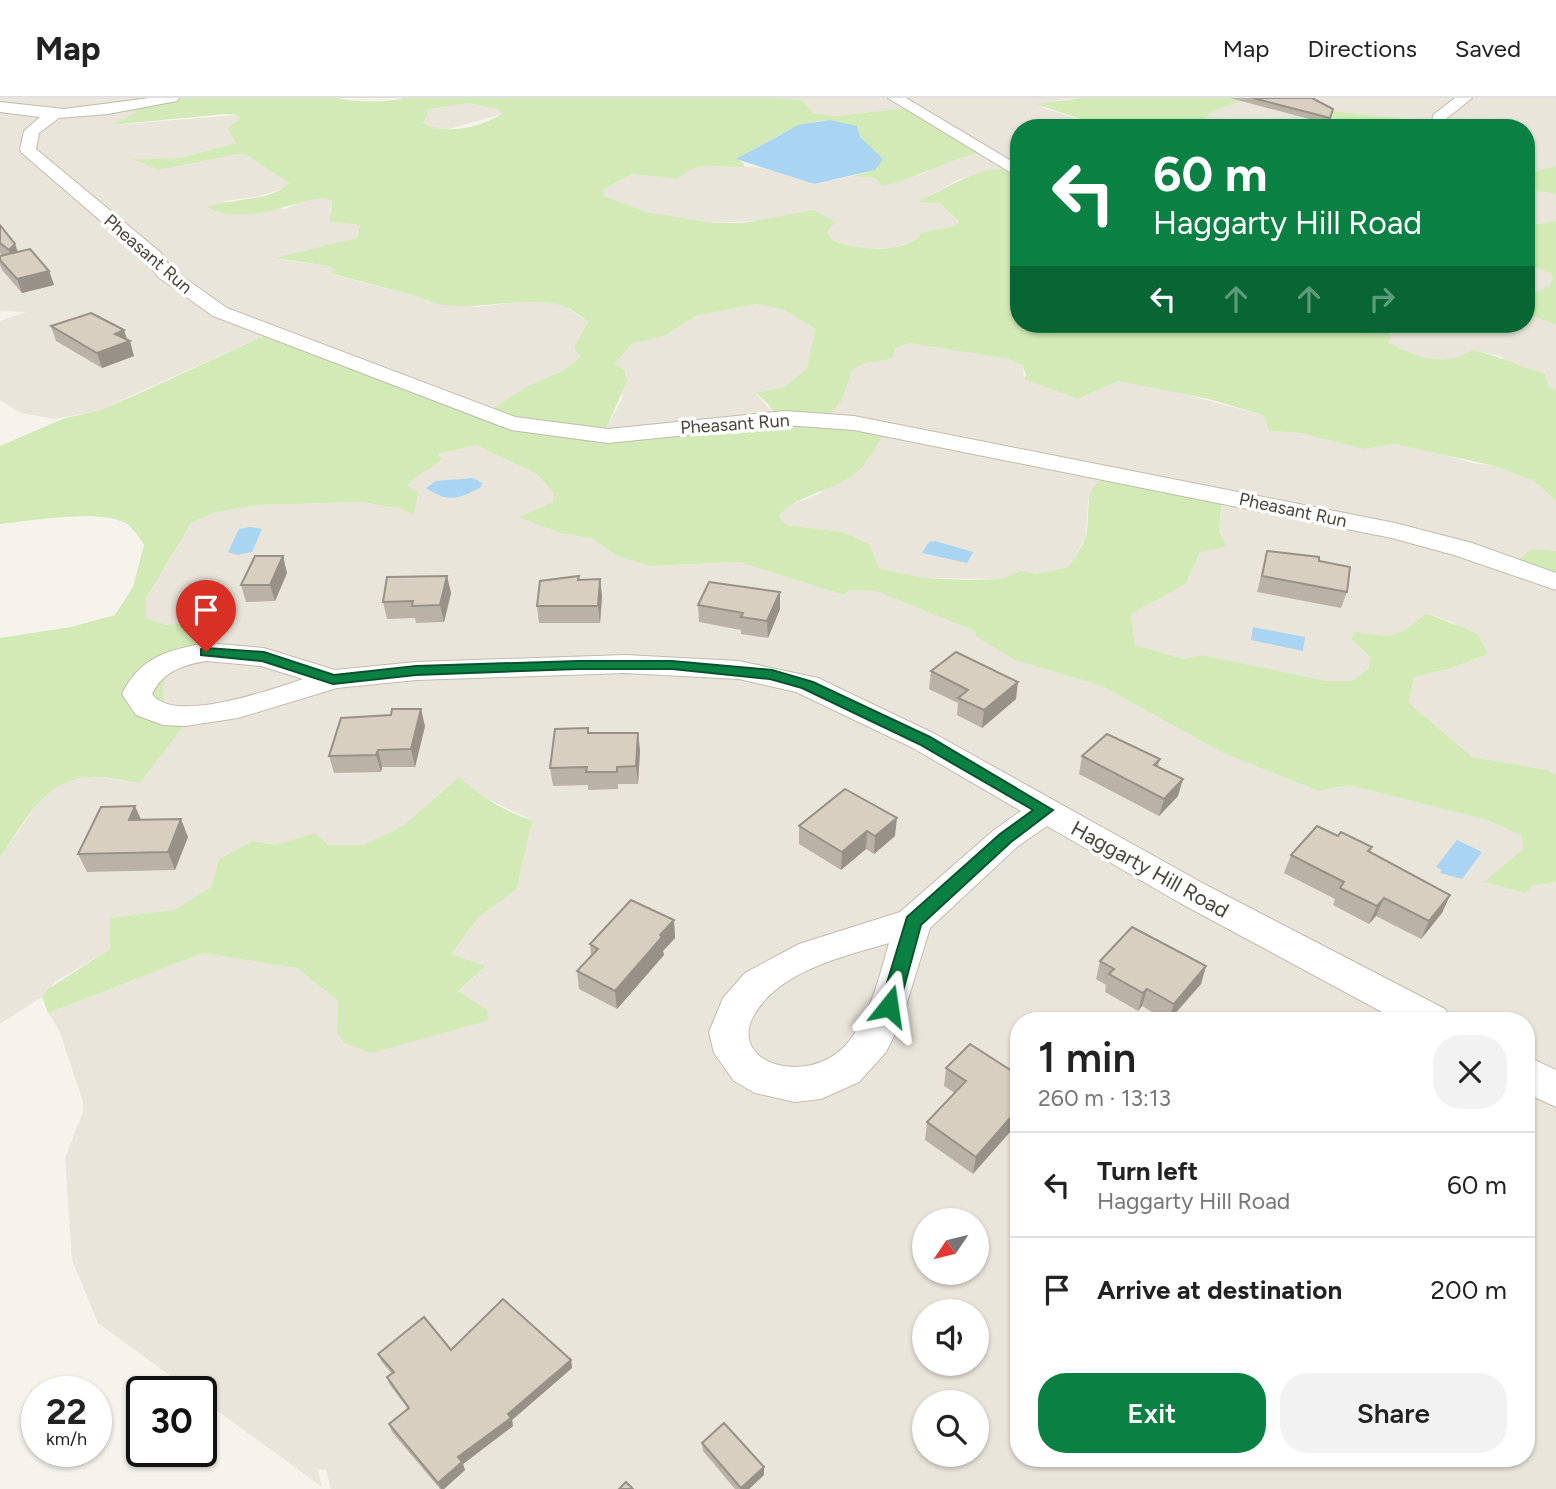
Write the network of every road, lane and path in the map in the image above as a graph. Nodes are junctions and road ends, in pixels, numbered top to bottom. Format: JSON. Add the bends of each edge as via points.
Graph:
{"nodes":[{"id":1,"x":172,"y":98,"type":"edge"},
{"id":2,"x":895,"y":98,"type":"edge"},
{"id":3,"x":1465,"y":98,"type":"edge"},
{"id":4,"x":0,"y":107,"type":"edge"},
{"id":5,"x":57,"y":112,"type":"junction"},
{"id":6,"x":1438,"y":119,"type":"edge"},
{"id":7,"x":1010,"y":167,"type":"edge"},
{"id":8,"x":1556,"y":582,"type":"edge"},
{"id":9,"x":333,"y":679,"type":"junction"},
{"id":10,"x":1045,"y":810,"type":"junction"},
{"id":11,"x":913,"y":922,"type":"junction"},
{"id":12,"x":1416,"y":1012,"type":"edge"},
{"id":13,"x":1535,"y":1078,"type":"edge"},
{"id":14,"x":1556,"y":1090,"type":"edge"}],
"edges":[{"from":1,"to":5,"type":"street"},
{"from":2,"to":7,"type":"street"},
{"from":3,"to":6,"type":"street"},
{"from":4,"to":5,"type":"street"},
{"from":5,"to":8,"type":"street","name":"Pheasant Run","via":[[32,131],[28,150],[153,256],[165,273],[220,312],[511,423],[608,436],[785,418],[854,424],[1395,531]]},
{"from":9,"to":9,"type":"street","name":"Haggarty Hill Road","via":[[264,657],[206,652],[160,665],[143,678],[137,694],[146,708],[170,716],[203,714],[277,698]]},
{"from":9,"to":10,"type":"street","name":"Haggarty Hill Road","via":[[416,671],[625,664],[772,674],[841,699]]},
{"from":10,"to":11,"type":"street","via":[[1006,838]]},
{"from":10,"to":12,"type":"street","name":"Haggarty Hill Road"},
{"from":11,"to":11,"type":"street","via":[[889,1006],[845,1071],[818,1082],[781,1085],[752,1074],[732,1050],[729,1019],[762,981],[824,950]]},
{"from":13,"to":14,"type":"street"}]}
